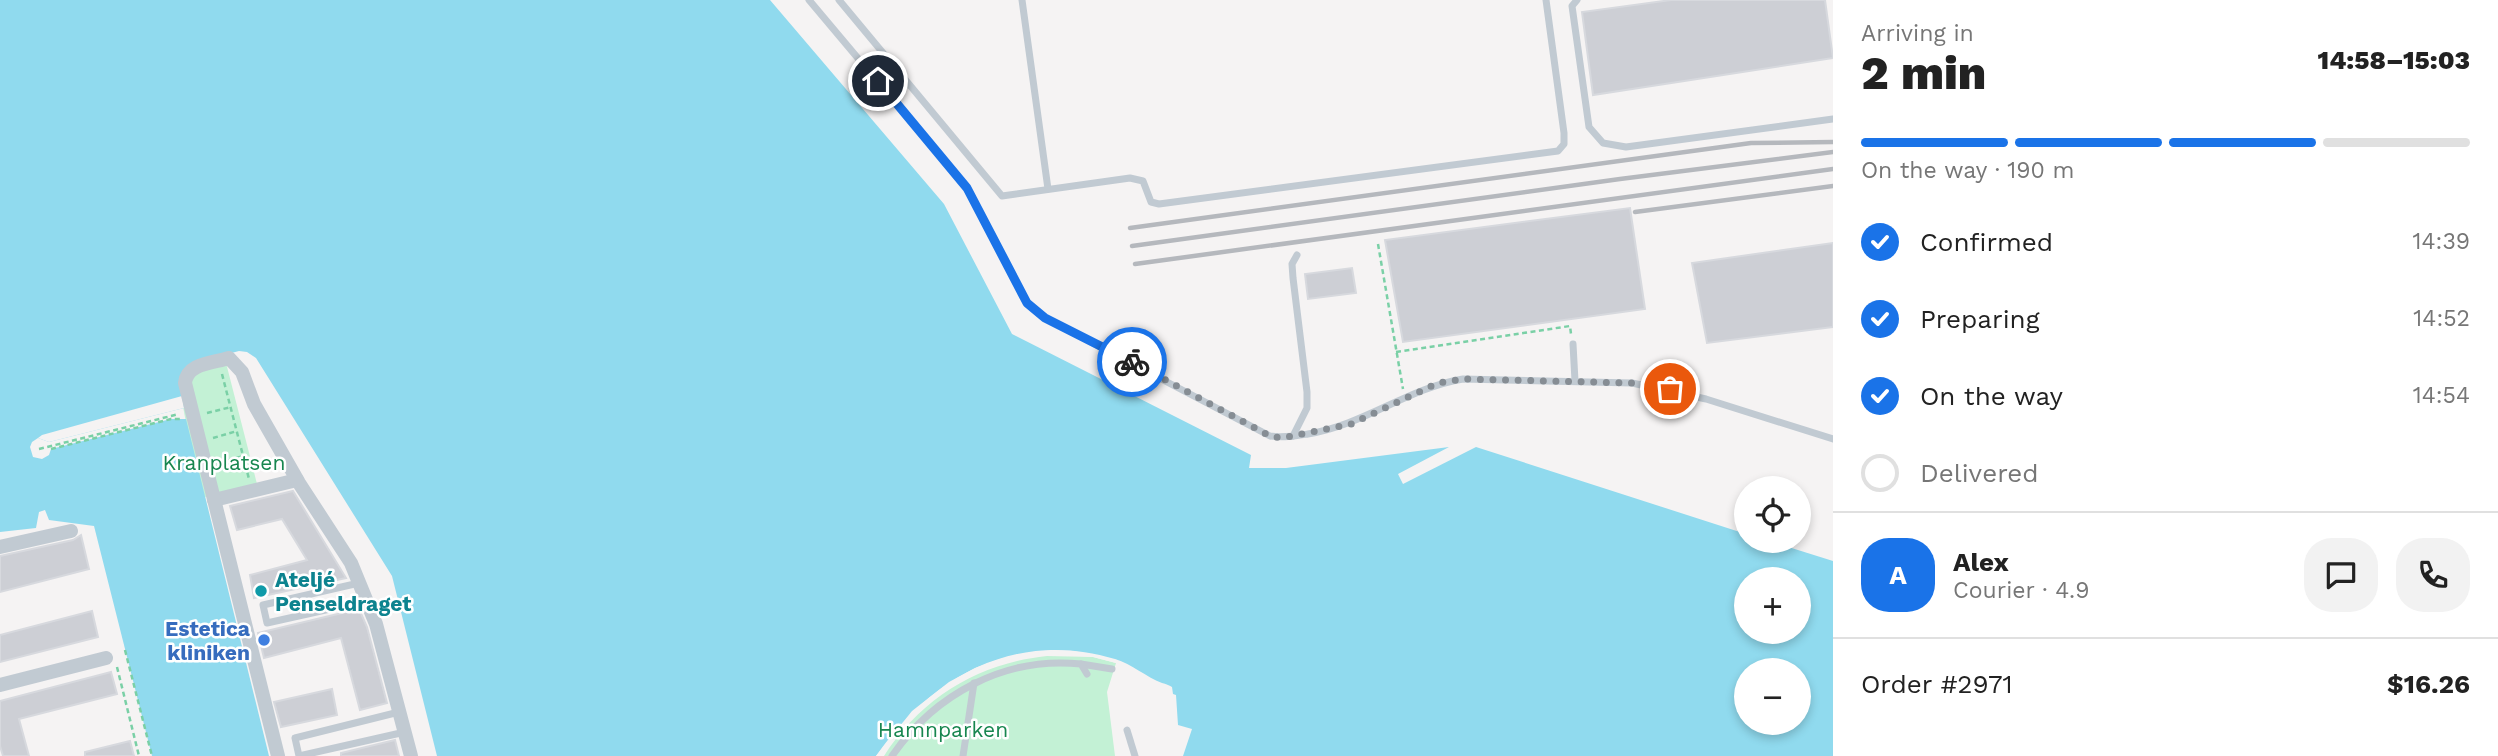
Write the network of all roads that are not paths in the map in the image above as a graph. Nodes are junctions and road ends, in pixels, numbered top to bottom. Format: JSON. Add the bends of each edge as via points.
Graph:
{"nodes":[{"id":1,"x":809,"y":0,"type":"edge"},
{"id":2,"x":839,"y":0,"type":"edge"},
{"id":3,"x":1022,"y":0,"type":"edge"},
{"id":4,"x":1546,"y":0,"type":"edge"},
{"id":5,"x":1577,"y":0,"type":"edge"},
{"id":6,"x":1833,"y":119,"type":"edge"},
{"id":7,"x":1048,"y":189,"type":"junction"},
{"id":8,"x":1297,"y":255,"type":"dead end"},
{"id":9,"x":1573,"y":344,"type":"road end"},
{"id":10,"x":1575,"y":381,"type":"junction"},
{"id":11,"x":1293,"y":436,"type":"junction"},
{"id":12,"x":1833,"y":439,"type":"edge"},
{"id":13,"x":297,"y":480,"type":"junction"},
{"id":14,"x":214,"y":500,"type":"junction"},
{"id":15,"x":71,"y":531,"type":"dead end"},
{"id":16,"x":0,"y":547,"type":"edge"},
{"id":17,"x":359,"y":583,"type":"junction"},
{"id":18,"x":366,"y":601,"type":"junction"},
{"id":19,"x":106,"y":658,"type":"road end"},
{"id":20,"x":1081,"y":664,"type":"junction"},
{"id":21,"x":1112,"y":669,"type":"dead end"},
{"id":22,"x":1087,"y":674,"type":"dead end"},
{"id":23,"x":974,"y":683,"type":"junction"},
{"id":24,"x":0,"y":685,"type":"edge"},
{"id":25,"x":399,"y":712,"type":"junction"},
{"id":26,"x":1127,"y":730,"type":"dead end"},
{"id":27,"x":405,"y":732,"type":"junction"},
{"id":28,"x":278,"y":756,"type":"edge"},
{"id":29,"x":411,"y":756,"type":"edge"},
{"id":30,"x":892,"y":756,"type":"edge"},
{"id":31,"x":963,"y":756,"type":"edge"},
{"id":32,"x":1135,"y":756,"type":"edge"}],
"edges":[{"from":1,"to":11,"type":"lane","via":[[967,188],[1027,303],[1045,318],[1270,436]]},
{"from":2,"to":7,"type":"lane","via":[[1002,196]]},
{"from":3,"to":7,"type":"lane"},
{"from":4,"to":7,"type":"lane","via":[[1564,132],[1564,144],[1558,150],[1160,204],[1151,202],[1143,181],[1130,178]]},
{"from":5,"to":6,"type":"lane","via":[[1572,6],[1589,127],[1603,143],[1626,147]]},
{"from":8,"to":11,"type":"lane","via":[[1292,264],[1307,408]]},
{"from":9,"to":10,"type":"lane"},
{"from":10,"to":11,"type":"lane","via":[[1463,379],[1438,383],[1351,424]]},
{"from":10,"to":12,"type":"lane","via":[[1670,389]]},
{"from":13,"to":14,"type":"street"},
{"from":13,"to":14,"type":"street","via":[[254,404],[242,372],[229,359],[191,369],[185,383]]},
{"from":13,"to":17,"type":"street"},
{"from":14,"to":28,"type":"street"},
{"from":15,"to":16,"type":"street"},
{"from":17,"to":18,"type":"street"},
{"from":17,"to":18,"type":"lane","via":[[263,605],[267,623]]},
{"from":18,"to":25,"type":"street"},
{"from":19,"to":24,"type":"street"},
{"from":20,"to":21,"type":"lane"},
{"from":20,"to":22,"type":"lane"},
{"from":20,"to":23,"type":"lane","via":[[1045,662],[1004,670]]},
{"from":23,"to":30,"type":"lane","via":[[925,717]]},
{"from":23,"to":31,"type":"lane"},
{"from":25,"to":27,"type":"street"},
{"from":25,"to":27,"type":"lane","via":[[295,738],[299,756]]},
{"from":26,"to":32,"type":"lane"},
{"from":27,"to":29,"type":"street"}]}
